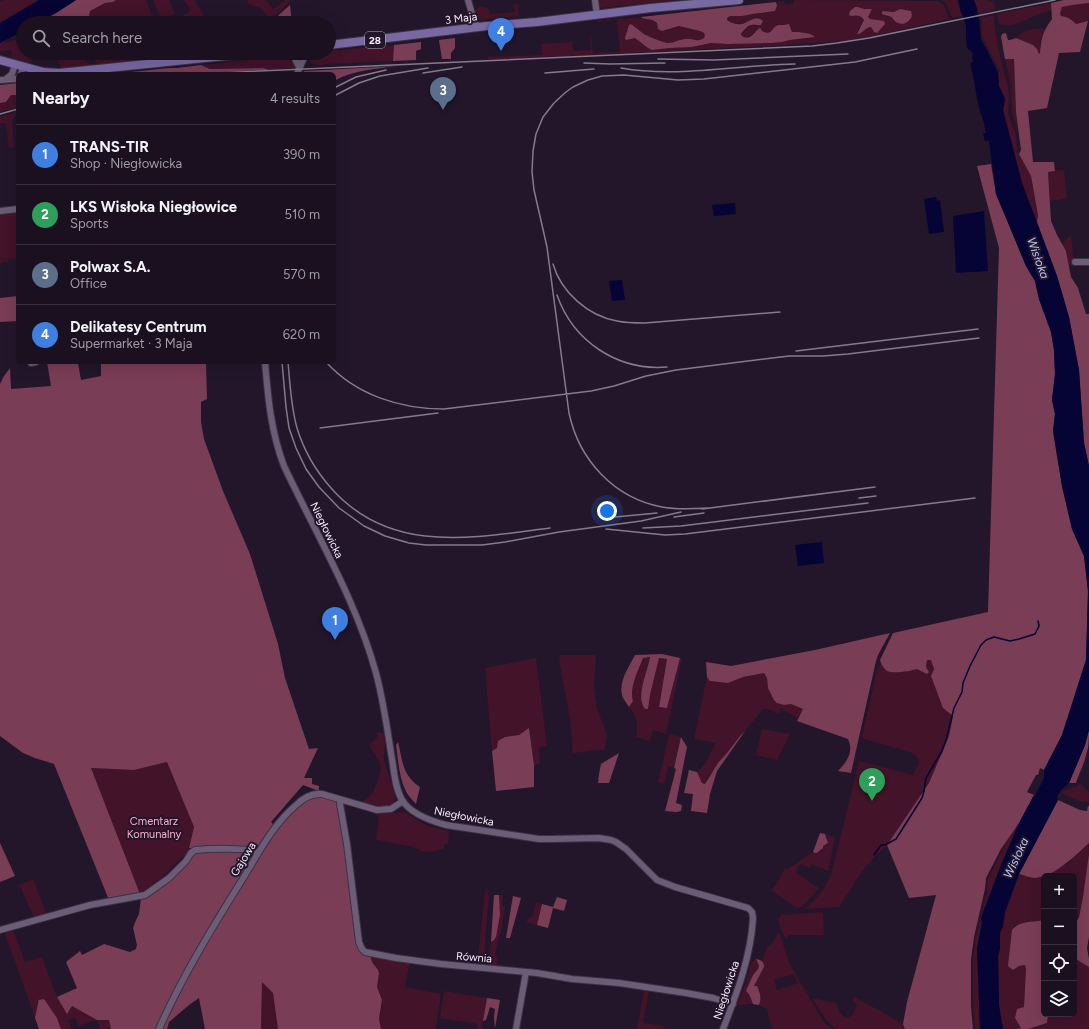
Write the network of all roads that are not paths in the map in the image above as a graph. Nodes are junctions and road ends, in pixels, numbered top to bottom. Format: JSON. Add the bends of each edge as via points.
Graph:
{"nodes":[{"id":1,"x":468,"y":0,"type":"edge"},
{"id":2,"x":595,"y":0,"type":"edge"},
{"id":3,"x":739,"y":0,"type":"edge"},
{"id":4,"x":597,"y":15,"type":"junction"},
{"id":5,"x":478,"y":27,"type":"junction"},
{"id":6,"x":336,"y":44,"type":"edge"},
{"id":7,"x":0,"y":60,"type":"edge"},
{"id":8,"x":189,"y":60,"type":"edge"},
{"id":9,"x":296,"y":60,"type":"edge"},
{"id":10,"x":302,"y":60,"type":"edge"},
{"id":11,"x":15,"y":64,"type":"junction"},
{"id":12,"x":299,"y":67,"type":"junction"},
{"id":13,"x":22,"y":70,"type":"edge"},
{"id":14,"x":44,"y":72,"type":"edge"},
{"id":15,"x":70,"y":72,"type":"edge"},
{"id":16,"x":298,"y":72,"type":"edge"},
{"id":17,"x":16,"y":79,"type":"edge"},
{"id":18,"x":3,"y":80,"type":"edge"},
{"id":19,"x":16,"y":209,"type":"edge"},
{"id":20,"x":0,"y":211,"type":"edge"},
{"id":21,"x":1075,"y":262,"type":"dead end"},
{"id":22,"x":1089,"y":262,"type":"edge"},
{"id":23,"x":265,"y":364,"type":"edge"},
{"id":24,"x":340,"y":800,"type":"junction"},
{"id":25,"x":403,"y":801,"type":"junction"},
{"id":26,"x":258,"y":853,"type":"junction"},
{"id":27,"x":0,"y":930,"type":"edge"},
{"id":28,"x":526,"y":972,"type":"junction"},
{"id":29,"x":733,"y":1004,"type":"junction"},
{"id":30,"x":159,"y":1029,"type":"edge"},
{"id":31,"x":516,"y":1029,"type":"edge"},
{"id":32,"x":724,"y":1029,"type":"edge"}],
"edges":[{"from":1,"to":5,"type":"street"},
{"from":2,"to":4,"type":"street"},
{"from":3,"to":4,"type":"main road","name":"3 Maja","number":"28"},
{"from":4,"to":5,"type":"main road","name":"3 Maja","number":"28"},
{"from":5,"to":6,"type":"main road","name":"3 Maja","number":"28"},
{"from":7,"to":11,"type":"main road"},
{"from":8,"to":15,"type":"main road"},
{"from":9,"to":12,"type":"street"},
{"from":10,"to":12,"type":"street"},
{"from":11,"to":13,"type":"main road"},
{"from":11,"to":18,"type":"street","via":[[12,74]]},
{"from":12,"to":16,"type":"street"},
{"from":13,"to":14,"type":"main road"},
{"from":17,"to":18,"type":"street"},
{"from":19,"to":20,"type":"street"},
{"from":21,"to":22,"type":"street"},
{"from":23,"to":25,"type":"street","name":"Niegłowicka","via":[[272,427],[278,449],[360,624],[380,688],[395,777]]},
{"from":24,"to":25,"type":"street","name":"Gajowa","via":[[374,810],[391,809]]},
{"from":24,"to":26,"type":"street","name":"Gajowa","via":[[320,794],[302,800],[284,816]]},
{"from":24,"to":28,"type":"street","name":"Równia","via":[[359,942],[364,950],[372,954],[441,964]]},
{"from":25,"to":29,"type":"street","name":"Niegłowicka","via":[[423,817],[446,825],[551,840],[607,839],[626,849],[657,880],[748,908],[752,912],[753,921],[745,966]]},
{"from":26,"to":27,"type":"street","via":[[253,850],[228,849],[192,851],[169,878],[145,895],[90,905]]},
{"from":26,"to":30,"type":"street","name":"Gajowa","via":[[205,940]]},
{"from":28,"to":29,"type":"street","name":"Równia","via":[[686,993]]},
{"from":28,"to":31,"type":"street"},
{"from":29,"to":32,"type":"street","name":"Niegłowicka"}]}
